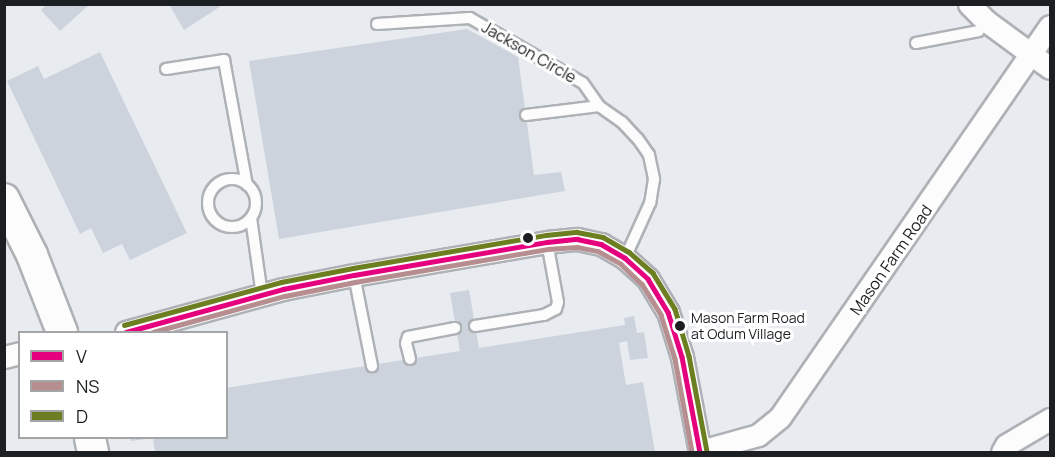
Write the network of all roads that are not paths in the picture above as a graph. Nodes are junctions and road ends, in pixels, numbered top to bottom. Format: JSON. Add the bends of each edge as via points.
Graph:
{"nodes":[{"id":1,"x":969,"y":4,"type":"edge"},
{"id":2,"x":377,"y":24,"type":"dead end"},
{"id":3,"x":1050,"y":26,"type":"edge"},
{"id":4,"x":979,"y":31,"type":"dead end"},
{"id":5,"x":916,"y":43,"type":"dead end"},
{"id":6,"x":1032,"y":55,"type":"junction"},
{"id":7,"x":1050,"y":68,"type":"edge"},
{"id":8,"x":166,"y":69,"type":"dead end"},
{"id":9,"x":599,"y":106,"type":"junction"},
{"id":10,"x":526,"y":115,"type":"dead end"},
{"id":11,"x":247,"y":185,"type":"junction"},
{"id":12,"x":4,"y":199,"type":"edge"},
{"id":13,"x":251,"y":218,"type":"junction"},
{"id":14,"x":547,"y":242,"type":"junction"},
{"id":15,"x":625,"y":258,"type":"junction"},
{"id":16,"x":354,"y":275,"type":"junction"},
{"id":17,"x":262,"y":295,"type":"junction"},
{"id":18,"x":475,"y":326,"type":"dead end"},
{"id":19,"x":455,"y":328,"type":"dead end"},
{"id":20,"x":61,"y":331,"type":"edge"},
{"id":21,"x":133,"y":331,"type":"edge"},
{"id":22,"x":410,"y":359,"type":"dead end"},
{"id":23,"x":372,"y":366,"type":"dead end"},
{"id":24,"x":1050,"y":418,"type":"edge"},
{"id":25,"x":731,"y":444,"type":"junction"},
{"id":26,"x":700,"y":452,"type":"edge"},
{"id":27,"x":756,"y":453,"type":"edge"},
{"id":28,"x":1002,"y":453,"type":"edge"}],
"edges":[{"from":1,"to":6,"type":"street"},
{"from":2,"to":9,"type":"lane","name":"Jackson Circle","via":[[470,18],[583,83]]},
{"from":3,"to":6,"type":"street","name":"Mason Farm Road"},
{"from":4,"to":5,"type":"lane"},
{"from":6,"to":7,"type":"street"},
{"from":6,"to":25,"type":"street","name":"Mason Farm Road","via":[[788,407],[765,431]]},
{"from":8,"to":11,"type":"lane","via":[[224,60]]},
{"from":9,"to":10,"type":"lane","name":"Jackson Circle"},
{"from":9,"to":15,"type":"lane","name":"Jackson Circle","via":[[638,139],[649,155],[654,178],[650,203]]},
{"from":11,"to":13,"type":"lane","via":[[256,201]]},
{"from":11,"to":13,"type":"lane","via":[[231,179],[217,184],[210,192],[209,210],[214,219],[231,227]]},
{"from":12,"to":20,"type":"street","via":[[32,255]]},
{"from":13,"to":17,"type":"lane"},
{"from":14,"to":15,"type":"street","via":[[578,239],[602,244]]},
{"from":14,"to":16,"type":"street"},
{"from":14,"to":18,"type":"lane","via":[[556,309],[544,315]]},
{"from":15,"to":26,"type":"street","via":[[648,279],[668,312],[682,357]]},
{"from":16,"to":17,"type":"street"},
{"from":16,"to":23,"type":"lane"},
{"from":17,"to":21,"type":"street"},
{"from":19,"to":22,"type":"lane","via":[[408,337]]},
{"from":24,"to":28,"type":"street","via":[[1006,445]]},
{"from":25,"to":26,"type":"street","name":"Mason Farm Road"},
{"from":25,"to":27,"type":"street"}]}
